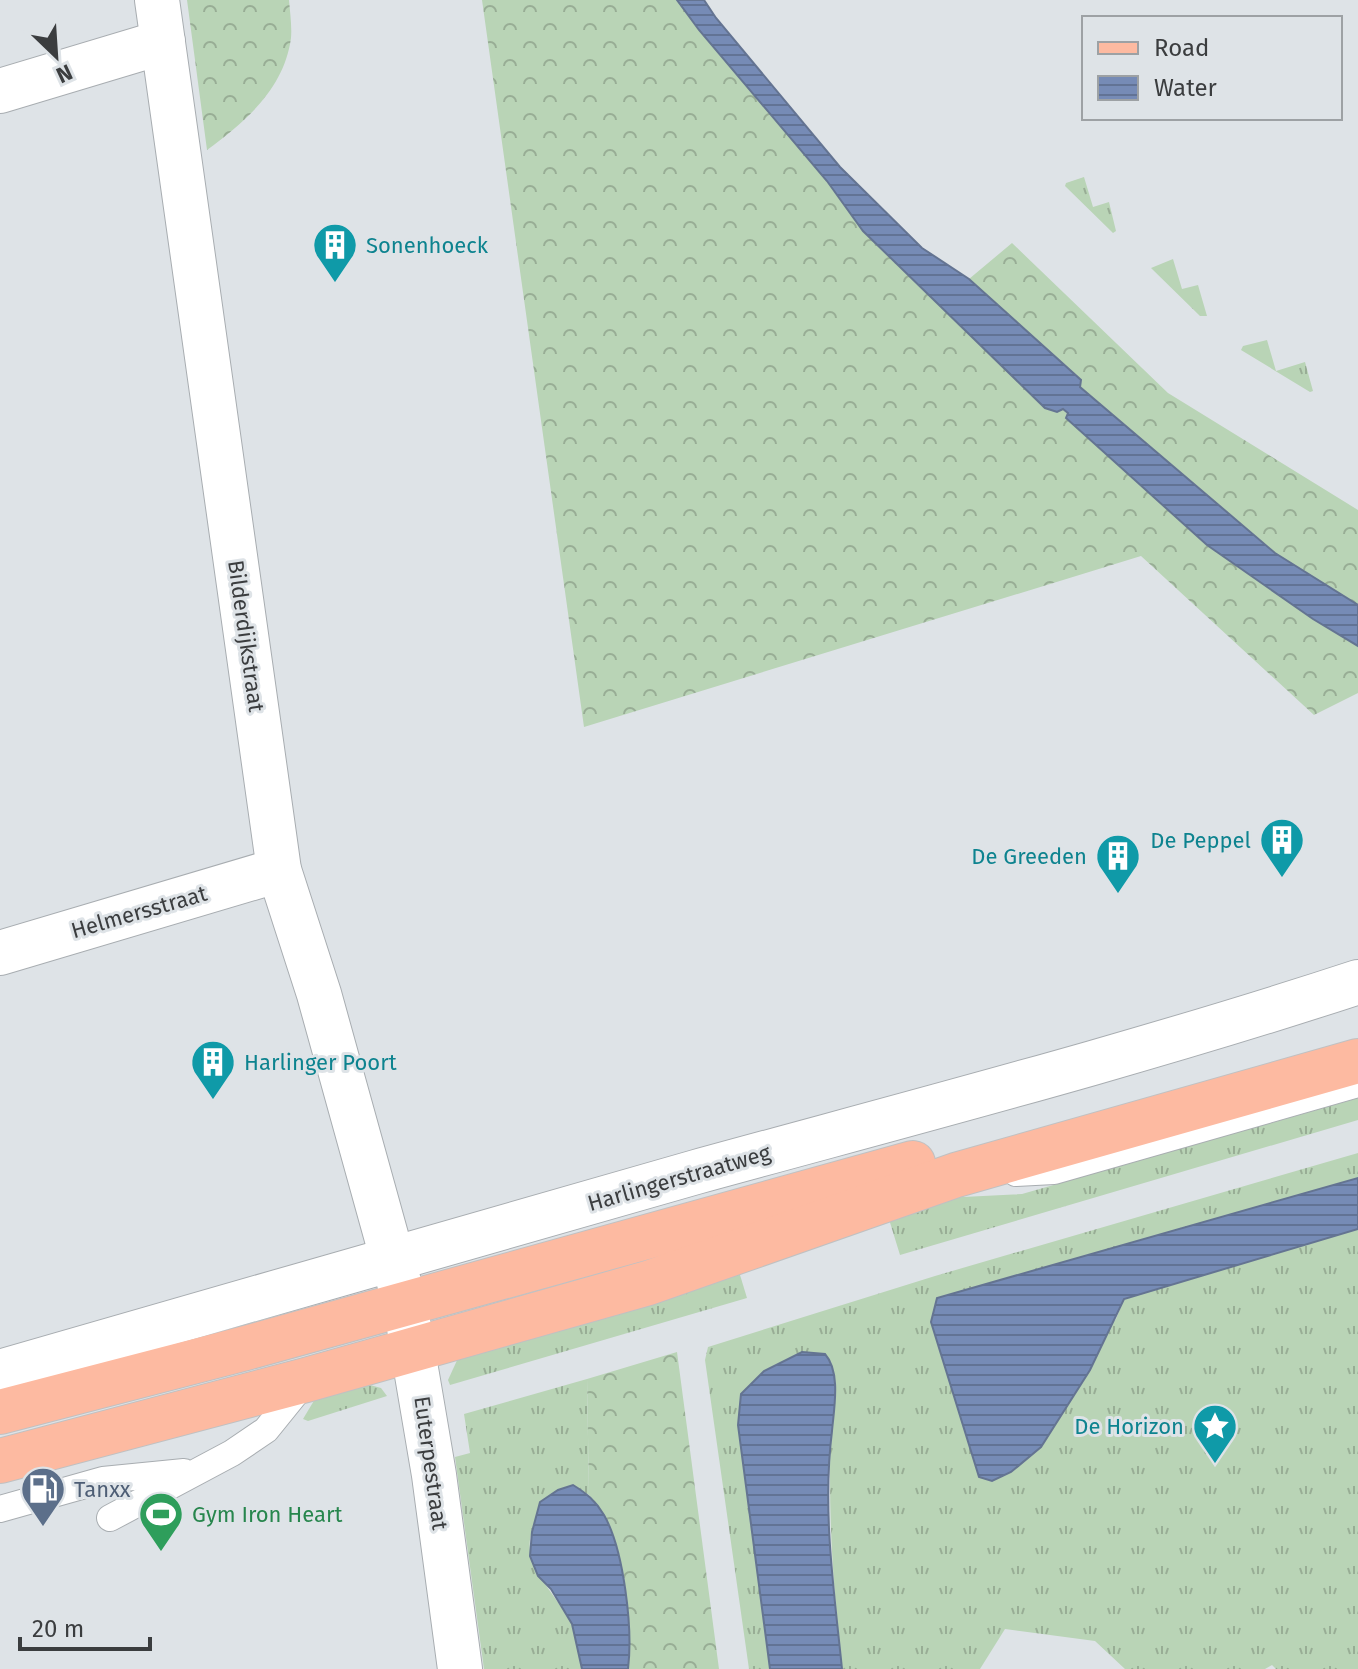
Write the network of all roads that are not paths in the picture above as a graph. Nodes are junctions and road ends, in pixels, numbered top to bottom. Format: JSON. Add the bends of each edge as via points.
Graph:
{"nodes":[{"id":1,"x":160,"y":21,"type":"edge"},
{"id":2,"x":0,"y":91,"type":"edge"},
{"id":3,"x":279,"y":870,"type":"junction"},
{"id":4,"x":0,"y":953,"type":"edge"},
{"id":5,"x":1358,"y":982,"type":"edge"},
{"id":6,"x":1358,"y":1036,"type":"edge"},
{"id":7,"x":1358,"y":1061,"type":"edge"},
{"id":8,"x":1358,"y":1084,"type":"edge"},
{"id":9,"x":956,"y":1175,"type":"junction"},
{"id":10,"x":393,"y":1259,"type":"junction"},
{"id":11,"x":405,"y":1304,"type":"junction"},
{"id":12,"x":413,"y":1348,"type":"junction"},
{"id":13,"x":0,"y":1372,"type":"edge"},
{"id":14,"x":306,"y":1380,"type":"junction"},
{"id":15,"x":0,"y":1412,"type":"edge"},
{"id":16,"x":0,"y":1461,"type":"edge"},
{"id":17,"x":200,"y":1470,"type":"junction"},
{"id":18,"x":0,"y":1509,"type":"edge"},
{"id":19,"x":110,"y":1518,"type":"dead end"},
{"id":20,"x":460,"y":1669,"type":"edge"}],
"edges":[{"from":1,"to":2,"type":"street"},
{"from":1,"to":3,"type":"street","name":"Bilderdijkstraat"},
{"from":3,"to":4,"type":"street","name":"Helmersstraat"},
{"from":3,"to":10,"type":"street","name":"Bilderdijkstraat"},
{"from":5,"to":10,"type":"street","name":"Harlingerstraatweg","via":[[989,1094]]},
{"from":6,"to":11,"type":"main road"},
{"from":7,"to":9,"type":"main road"},
{"from":8,"to":9,"type":"lane","via":[[1054,1171]]},
{"from":9,"to":12,"type":"main road","via":[[648,1283]]},
{"from":10,"to":11,"type":"street","name":"Euterpestraat"},
{"from":10,"to":13,"type":"street","name":"Harlingerstraatweg"},
{"from":11,"to":12,"type":"street","name":"Euterpestraat"},
{"from":11,"to":15,"type":"main road"},
{"from":12,"to":14,"type":"main road"},
{"from":12,"to":20,"type":"street","name":"Euterpestraat"},
{"from":14,"to":16,"type":"main road"},
{"from":14,"to":17,"type":"lane","via":[[266,1430]]},
{"from":17,"to":18,"type":"lane","via":[[103,1480]]},
{"from":17,"to":19,"type":"lane"}]}
